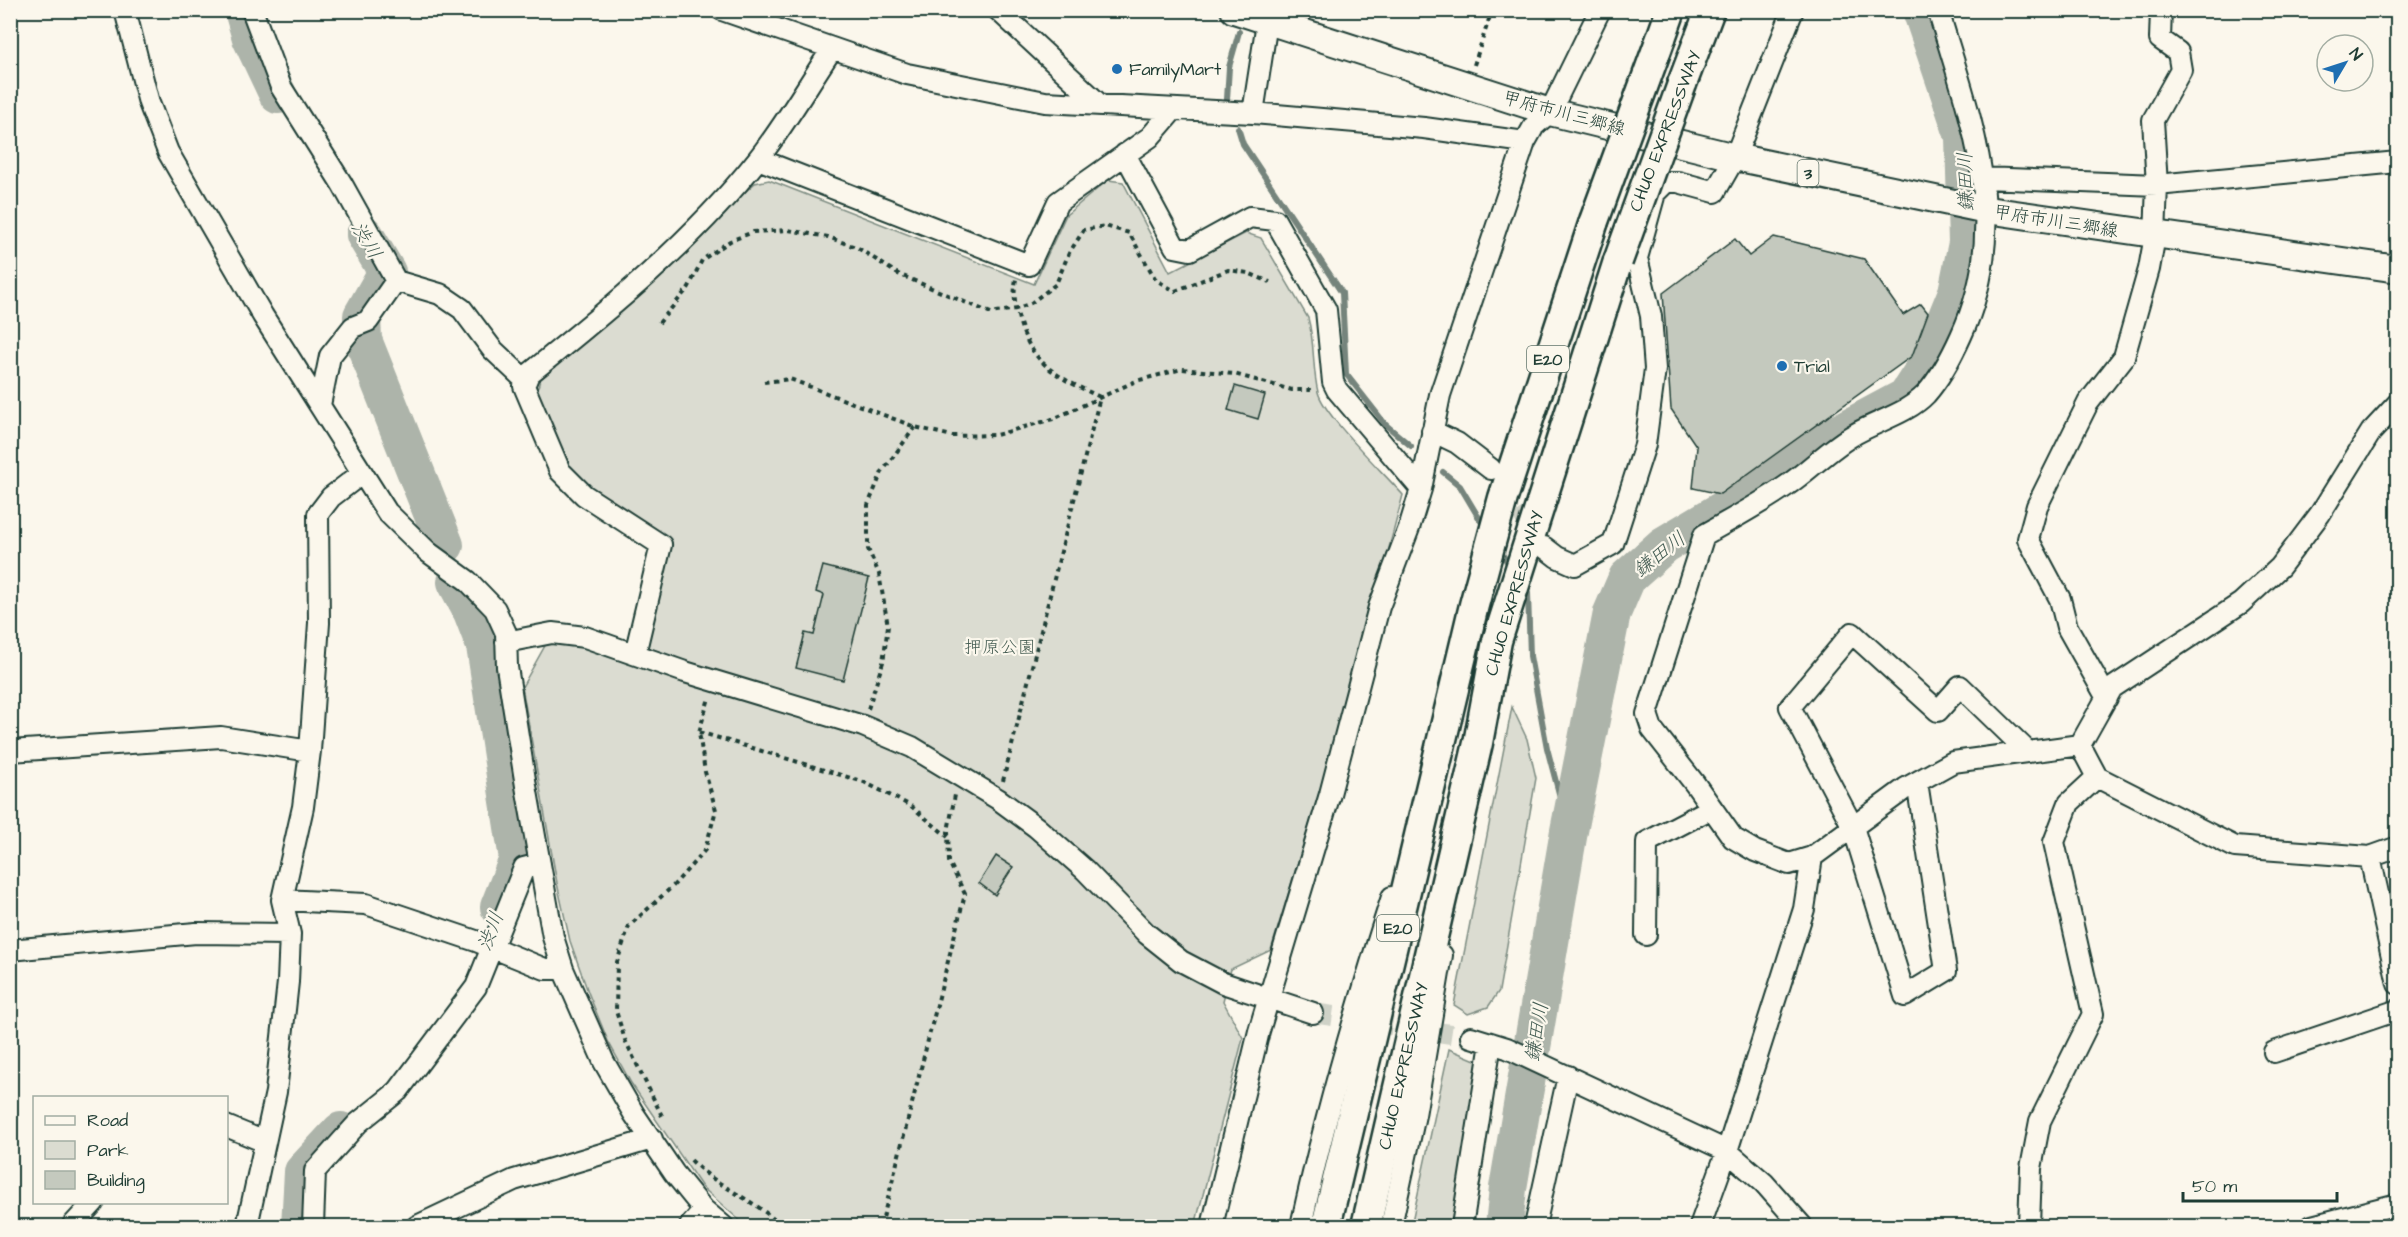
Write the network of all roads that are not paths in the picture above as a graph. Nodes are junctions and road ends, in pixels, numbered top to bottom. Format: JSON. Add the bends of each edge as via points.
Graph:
{"nodes":[{"id":1,"x":125,"y":10,"type":"edge"},
{"id":2,"x":252,"y":10,"type":"edge"},
{"id":3,"x":722,"y":10,"type":"edge"},
{"id":4,"x":998,"y":10,"type":"edge"},
{"id":5,"x":1600,"y":10,"type":"edge"},
{"id":6,"x":1671,"y":10,"type":"edge"},
{"id":7,"x":1710,"y":10,"type":"edge"},
{"id":8,"x":1793,"y":10,"type":"edge"},
{"id":9,"x":1938,"y":10,"type":"edge"},
{"id":10,"x":2161,"y":10,"type":"edge"},
{"id":11,"x":1252,"y":15,"type":"edge"},
{"id":12,"x":832,"y":49,"type":"junction"},
{"id":13,"x":1099,"y":104,"type":"junction"},
{"id":14,"x":1174,"y":109,"type":"junction"},
{"id":15,"x":1550,"y":112,"type":"junction"},
{"id":16,"x":1253,"y":113,"type":"junction"},
{"id":17,"x":1525,"y":142,"type":"junction"},
{"id":18,"x":1125,"y":154,"type":"junction"},
{"id":19,"x":1735,"y":157,"type":"junction"},
{"id":20,"x":758,"y":159,"type":"junction"},
{"id":21,"x":2397,"y":162,"type":"edge"},
{"id":22,"x":1983,"y":178,"type":"junction"},
{"id":23,"x":2157,"y":185,"type":"junction"},
{"id":24,"x":1987,"y":210,"type":"junction"},
{"id":25,"x":2155,"y":236,"type":"junction"},
{"id":26,"x":2397,"y":269,"type":"edge"},
{"id":27,"x":396,"y":281,"type":"junction"},
{"id":28,"x":526,"y":381,"type":"junction"},
{"id":29,"x":2397,"y":403,"type":"edge"},
{"id":30,"x":320,"y":405,"type":"junction"},
{"id":31,"x":1432,"y":431,"type":"junction"},
{"id":32,"x":1491,"y":469,"type":"tunnel mouth"},
{"id":33,"x":361,"y":474,"type":"junction"},
{"id":34,"x":1421,"y":489,"type":"junction"},
{"id":35,"x":1536,"y":542,"type":"junction"},
{"id":36,"x":506,"y":642,"type":"junction"},
{"id":37,"x":635,"y":654,"type":"junction"},
{"id":38,"x":2107,"y":698,"type":"junction"},
{"id":39,"x":1445,"y":735,"type":"junction"},
{"id":40,"x":1478,"y":742,"type":"junction"},
{"id":41,"x":2080,"y":745,"type":"junction"},
{"id":42,"x":10,"y":751,"type":"edge"},
{"id":43,"x":310,"y":751,"type":"junction"},
{"id":44,"x":2027,"y":751,"type":"junction"},
{"id":45,"x":2097,"y":777,"type":"junction"},
{"id":46,"x":1917,"y":782,"type":"junction"},
{"id":47,"x":1712,"y":808,"type":"junction"},
{"id":48,"x":1853,"y":827,"type":"junction"},
{"id":49,"x":2397,"y":847,"type":"edge"},
{"id":50,"x":1812,"y":857,"type":"junction"},
{"id":51,"x":2370,"y":857,"type":"junction"},
{"id":52,"x":540,"y":864,"type":"junction"},
{"id":53,"x":282,"y":900,"type":"junction"},
{"id":54,"x":290,"y":934,"type":"junction"},
{"id":55,"x":1646,"y":935,"type":"dead end"},
{"id":56,"x":486,"y":946,"type":"junction"},
{"id":57,"x":10,"y":950,"type":"edge"},
{"id":58,"x":563,"y":969,"type":"junction"},
{"id":59,"x":2397,"y":984,"type":"edge"},
{"id":60,"x":1269,"y":999,"type":"junction"},
{"id":61,"x":2397,"y":1010,"type":"edge"},
{"id":62,"x":1313,"y":1013,"type":"tunnel mouth"},
{"id":63,"x":1472,"y":1037,"type":"tunnel mouth"},
{"id":64,"x":1499,"y":1045,"type":"junction"},
{"id":65,"x":2274,"y":1052,"type":"dead end"},
{"id":66,"x":1562,"y":1074,"type":"junction"},
{"id":67,"x":228,"y":1127,"type":"edge"},
{"id":68,"x":652,"y":1139,"type":"junction"},
{"id":69,"x":265,"y":1142,"type":"junction"},
{"id":70,"x":1728,"y":1151,"type":"junction"},
{"id":71,"x":93,"y":1204,"type":"edge"},
{"id":72,"x":2397,"y":1204,"type":"edge"},
{"id":73,"x":704,"y":1210,"type":"junction"},
{"id":74,"x":72,"y":1227,"type":"edge"},
{"id":75,"x":247,"y":1227,"type":"edge"},
{"id":76,"x":313,"y":1227,"type":"edge"},
{"id":77,"x":417,"y":1227,"type":"edge"},
{"id":78,"x":690,"y":1227,"type":"edge"},
{"id":79,"x":723,"y":1227,"type":"edge"},
{"id":80,"x":1212,"y":1227,"type":"edge"},
{"id":81,"x":1301,"y":1227,"type":"edge"},
{"id":82,"x":1326,"y":1227,"type":"edge"},
{"id":83,"x":1366,"y":1227,"type":"edge"},
{"id":84,"x":1391,"y":1227,"type":"edge"},
{"id":85,"x":1462,"y":1227,"type":"edge"},
{"id":86,"x":1535,"y":1227,"type":"edge"},
{"id":87,"x":1700,"y":1227,"type":"edge"},
{"id":88,"x":1802,"y":1227,"type":"edge"},
{"id":89,"x":2029,"y":1227,"type":"edge"},
{"id":90,"x":2312,"y":1227,"type":"edge"}],
"edges":[{"from":1,"to":30,"type":"street","via":[[148,103],[168,152],[257,306]]},
{"from":2,"to":27,"type":"street","via":[[281,87],[342,184]]},
{"from":3,"to":12,"type":"street"},
{"from":4,"to":13,"type":"street"},
{"from":5,"to":15,"type":"street"},
{"from":6,"to":39,"type":"highway","name":"CHUO EXPRESSWAY","number":"E20","bridge":true,"via":[[1594,221],[1503,498]]},
{"from":7,"to":35,"type":"highway","name":"CHUO EXPRESSWAY","number":"E20","bridge":true,"via":[[1618,261]]},
{"from":8,"to":19,"type":"street"},
{"from":9,"to":22,"type":"street","via":[[1978,147]]},
{"from":10,"to":23,"type":"street","via":[[2160,39],[2178,52],[2181,70],[2153,120]]},
{"from":11,"to":15,"type":"main road","name":"甲府市川三郷線","number":"3"},
{"from":11,"to":16,"type":"street"},
{"from":12,"to":13,"type":"street","via":[[908,74],[1045,102]]},
{"from":12,"to":20,"type":"street"},
{"from":13,"to":14,"type":"street"},
{"from":14,"to":16,"type":"street"},
{"from":14,"to":18,"type":"street","via":[[1150,137]]},
{"from":15,"to":17,"type":"street","via":[[1534,126]]},
{"from":15,"to":19,"type":"main road","name":"甲府市川三郷線","number":"3"},
{"from":16,"to":17,"type":"street","via":[[1425,128]]},
{"from":17,"to":31,"type":"street","via":[[1440,395]]},
{"from":18,"to":20,"type":"street","via":[[1058,202],[1029,265]]},
{"from":18,"to":34,"type":"street","via":[[1175,247],[1191,250],[1250,217],[1275,220],[1326,310],[1337,390]]},
{"from":19,"to":24,"type":"main road","name":"甲府市川三郷線","number":"3"},
{"from":19,"to":35,"type":"street","via":[[1715,192],[1666,182],[1655,193],[1637,258],[1651,316],[1655,369],[1645,445],[1613,544],[1575,565]]},
{"from":20,"to":28,"type":"street","via":[[706,218],[615,305]]},
{"from":21,"to":23,"type":"street"},
{"from":22,"to":23,"type":"street"},
{"from":22,"to":24,"type":"street"},
{"from":23,"to":25,"type":"street"},
{"from":24,"to":25,"type":"main road","name":"甲府市川三郷線","number":"3"},
{"from":24,"to":47,"type":"street","via":[[1986,252],[1972,312],[1953,353],[1925,395],[1854,434],[1787,485],[1704,535],[1647,714],[1652,729]]},
{"from":25,"to":26,"type":"main road","name":"甲府市川三郷線","number":"3"},
{"from":25,"to":38,"type":"street","via":[[2124,357],[2088,403],[2037,506],[2028,539],[2060,599],[2067,627]]},
{"from":27,"to":28,"type":"street","via":[[440,294],[462,309],[492,349]]},
{"from":27,"to":30,"type":"street","via":[[330,356]]},
{"from":28,"to":37,"type":"street","via":[[524,386],[560,471],[584,495],[661,545]]},
{"from":29,"to":38,"type":"street","via":[[2371,432],[2320,514],[2280,567],[2241,603],[2112,688]]},
{"from":30,"to":33,"type":"street"},
{"from":31,"to":32,"type":"street","via":[[1457,443]]},
{"from":31,"to":34,"type":"street"},
{"from":33,"to":36,"type":"street","via":[[387,512],[495,609]]},
{"from":33,"to":43,"type":"street","via":[[330,497],[318,514],[319,623]]},
{"from":34,"to":60,"type":"street","via":[[1379,607],[1330,794]]},
{"from":35,"to":40,"type":"highway","name":"CHUO EXPRESSWAY","number":"E20","via":[[1494,659]]},
{"from":36,"to":37,"type":"street","via":[[552,633],[585,637]]},
{"from":36,"to":52,"type":"street"},
{"from":37,"to":60,"type":"street","via":[[863,726],[912,747],[1036,827],[1085,870],[1147,934],[1181,961],[1222,983]]},
{"from":38,"to":41,"type":"street"},
{"from":39,"to":81,"type":"street","via":[[1365,978],[1317,1152]]},
{"from":39,"to":82,"type":"highway","name":"CHUO EXPRESSWAY","number":"E20"},
{"from":40,"to":83,"type":"highway","name":"CHUO EXPRESSWAY","number":"E20"},
{"from":40,"to":84,"type":"street","via":[[1415,1115]]},
{"from":41,"to":44,"type":"street"},
{"from":41,"to":45,"type":"street"},
{"from":42,"to":43,"type":"street","via":[[221,737]]},
{"from":43,"to":53,"type":"street","via":[[303,807]]},
{"from":44,"to":46,"type":"street","via":[[1953,762]]},
{"from":44,"to":48,"type":"street","via":[[1959,686],[1938,711],[1852,633],[1790,707]]},
{"from":45,"to":51,"type":"street","via":[[2235,847]]},
{"from":45,"to":89,"type":"street","via":[[2069,803],[2054,842],[2093,1014],[2040,1121],[2031,1168]]},
{"from":46,"to":48,"type":"street"},
{"from":46,"to":48,"type":"street","via":[[1946,971],[1905,996]]},
{"from":47,"to":50,"type":"street","via":[[1733,838],[1755,851],[1789,864]]},
{"from":47,"to":55,"type":"street","via":[[1647,842]]},
{"from":48,"to":50,"type":"street"},
{"from":49,"to":51,"type":"street"},
{"from":50,"to":70,"type":"street","via":[[1804,909]]},
{"from":51,"to":59,"type":"street"},
{"from":52,"to":56,"type":"street","via":[[524,867]]},
{"from":52,"to":58,"type":"street"},
{"from":53,"to":54,"type":"street"},
{"from":53,"to":56,"type":"street","via":[[366,904]]},
{"from":54,"to":57,"type":"street","via":[[173,934]]},
{"from":54,"to":69,"type":"street","via":[[276,1092]]},
{"from":56,"to":58,"type":"street","via":[[545,969]]},
{"from":56,"to":76,"type":"street","via":[[476,987],[398,1091],[358,1123],[315,1171]]},
{"from":58,"to":68,"type":"street","via":[[604,1062]]},
{"from":60,"to":62,"type":"street"},
{"from":60,"to":80,"type":"street"},
{"from":61,"to":65,"type":"street"},
{"from":63,"to":64,"type":"street"},
{"from":64,"to":66,"type":"street"},
{"from":64,"to":85,"type":"street"},
{"from":66,"to":70,"type":"street"},
{"from":66,"to":86,"type":"street"},
{"from":67,"to":69,"type":"street"},
{"from":68,"to":73,"type":"street"},
{"from":68,"to":77,"type":"street","via":[[514,1180]]},
{"from":69,"to":75,"type":"street"},
{"from":70,"to":87,"type":"street"},
{"from":70,"to":88,"type":"street"},
{"from":71,"to":74,"type":"street"},
{"from":72,"to":90,"type":"street"},
{"from":73,"to":78,"type":"street"},
{"from":73,"to":79,"type":"street"}]}
